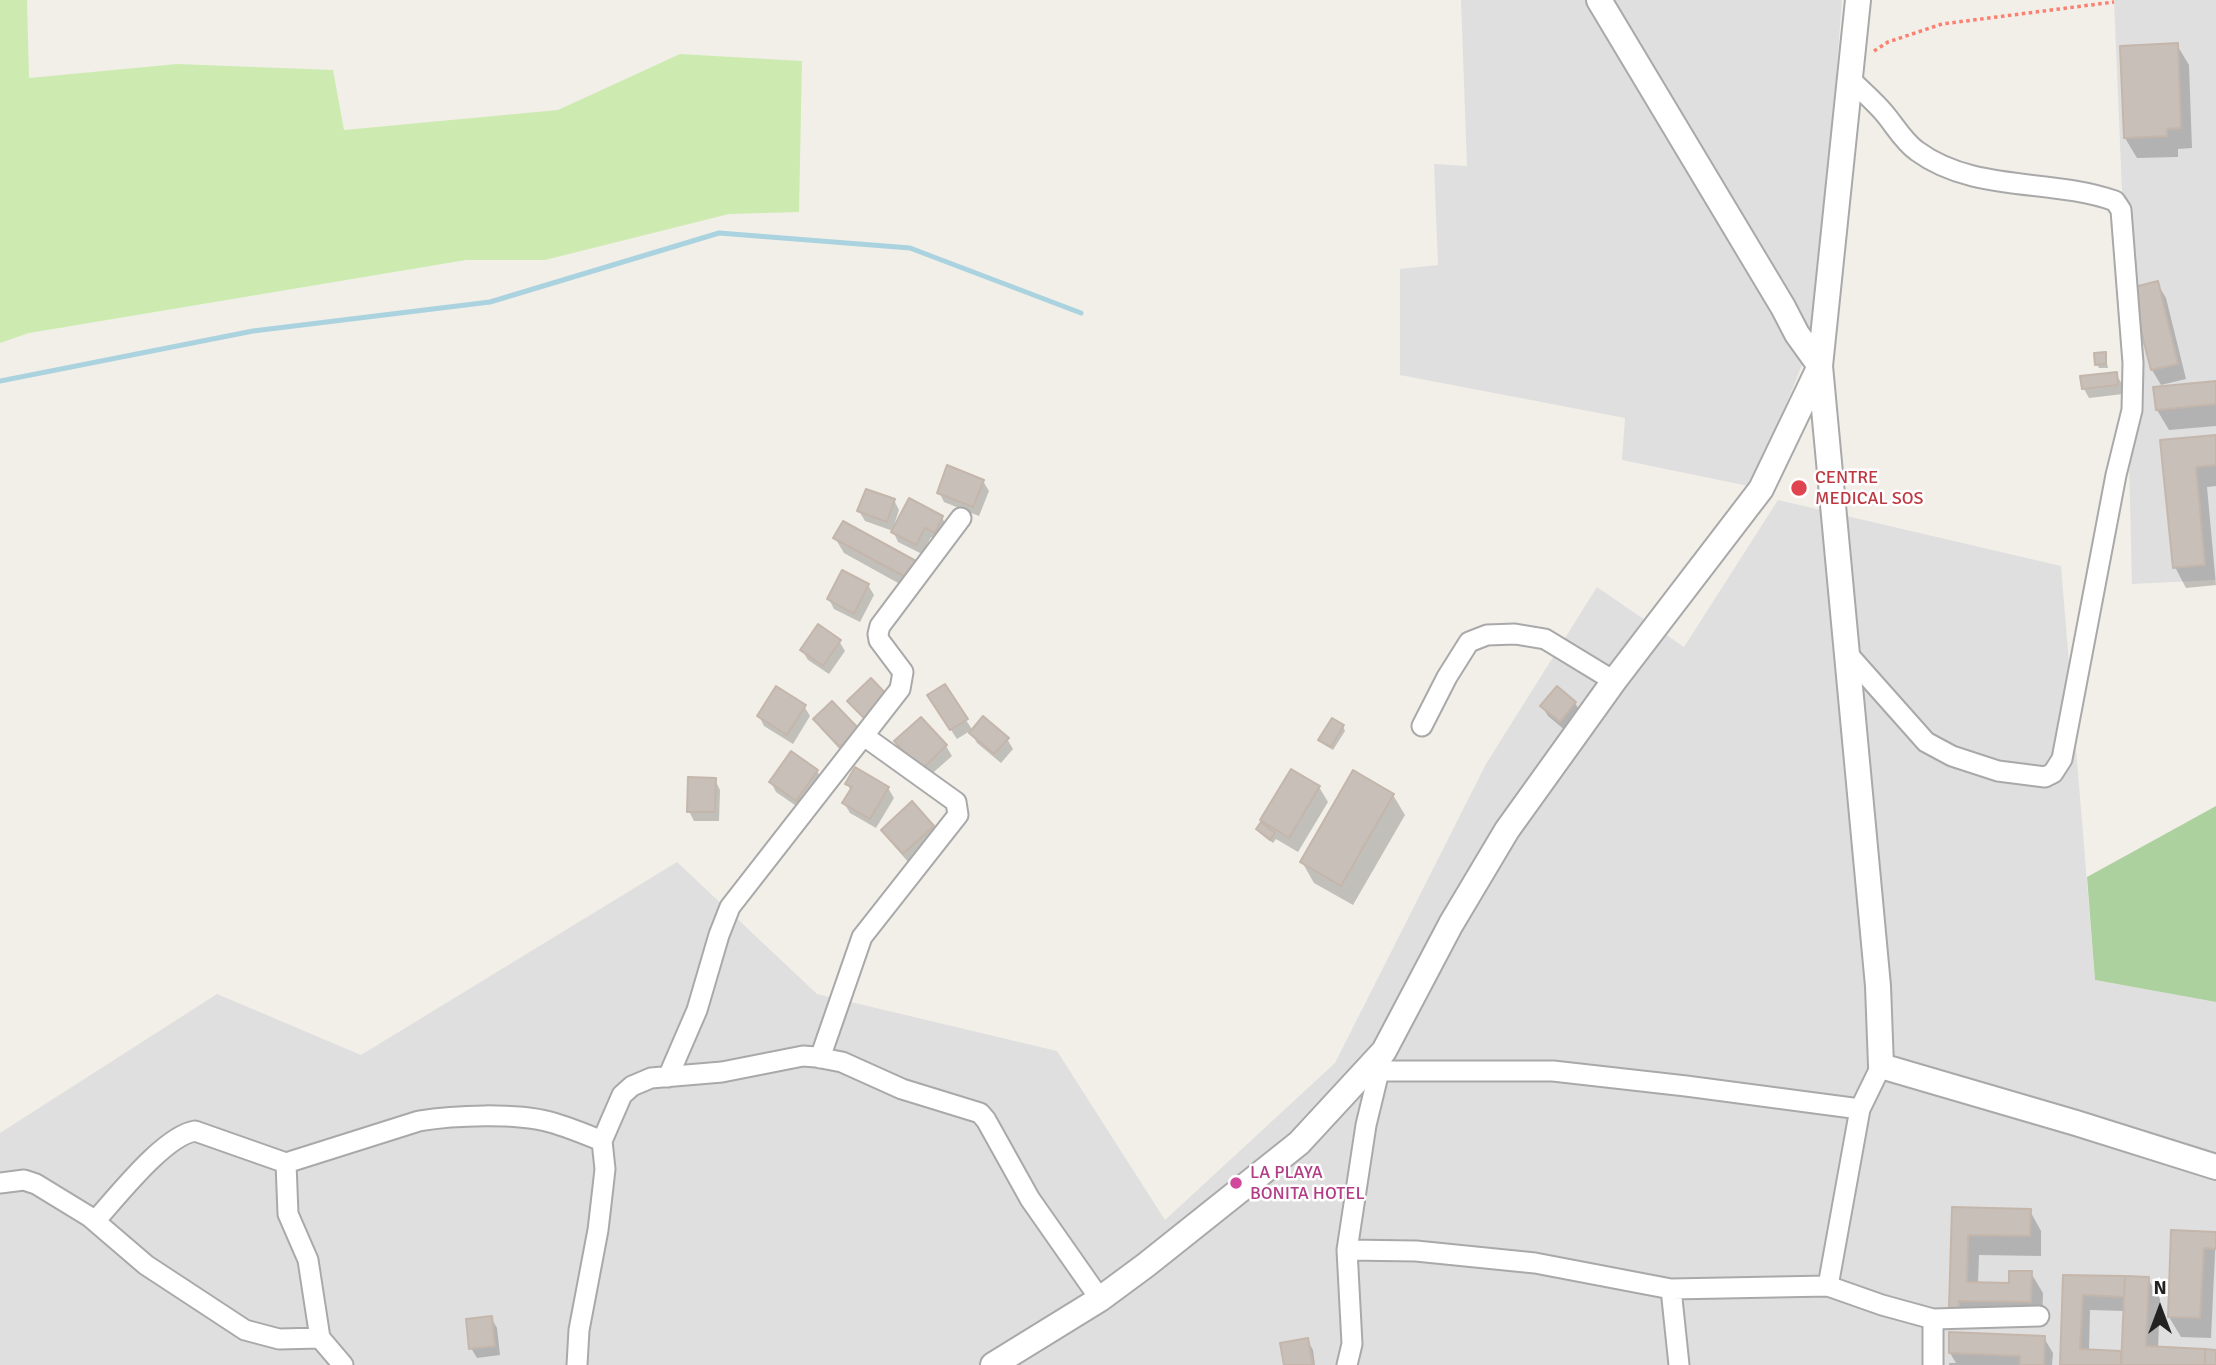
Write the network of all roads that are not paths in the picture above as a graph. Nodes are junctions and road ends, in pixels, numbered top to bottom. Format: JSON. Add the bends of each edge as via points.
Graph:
{"nodes":[{"id":1,"x":1599,"y":0,"type":"edge"},
{"id":2,"x":1858,"y":0,"type":"edge"},
{"id":3,"x":1851,"y":74,"type":"junction"},
{"id":4,"x":1820,"y":366,"type":"junction"},
{"id":5,"x":961,"y":518,"type":"dead end"},
{"id":6,"x":1846,"y":652,"type":"junction"},
{"id":7,"x":1614,"y":681,"type":"junction"},
{"id":8,"x":1422,"y":726,"type":"dead end"},
{"id":9,"x":864,"y":736,"type":"junction"},
{"id":10,"x":820,"y":1058,"type":"junction"},
{"id":11,"x":1382,"y":1061,"type":"junction"},
{"id":12,"x":1881,"y":1066,"type":"junction"},
{"id":13,"x":668,"y":1077,"type":"junction"},
{"id":14,"x":1860,"y":1110,"type":"junction"},
{"id":15,"x":602,"y":1140,"type":"junction"},
{"id":16,"x":286,"y":1163,"type":"junction"},
{"id":17,"x":2216,"y":1167,"type":"edge"},
{"id":18,"x":0,"y":1182,"type":"edge"},
{"id":19,"x":94,"y":1221,"type":"junction"},
{"id":20,"x":1347,"y":1250,"type":"junction"},
{"id":21,"x":1828,"y":1286,"type":"junction"},
{"id":22,"x":1671,"y":1289,"type":"junction"},
{"id":23,"x":1100,"y":1299,"type":"junction"},
{"id":24,"x":2039,"y":1316,"type":"dead end"},
{"id":25,"x":1933,"y":1319,"type":"junction"},
{"id":26,"x":320,"y":1338,"type":"junction"},
{"id":27,"x":1352,"y":1344,"type":"junction"},
{"id":28,"x":343,"y":1365,"type":"edge"},
{"id":29,"x":577,"y":1365,"type":"edge"},
{"id":30,"x":993,"y":1365,"type":"edge"},
{"id":31,"x":1347,"y":1365,"type":"edge"},
{"id":32,"x":1361,"y":1365,"type":"edge"},
{"id":33,"x":1679,"y":1365,"type":"edge"},
{"id":34,"x":1933,"y":1365,"type":"edge"}],
"edges":[{"from":1,"to":4,"type":"street"},
{"from":2,"to":3,"type":"street"},
{"from":3,"to":4,"type":"street"},
{"from":3,"to":6,"type":"street","via":[[1914,150],[1931,160],[1995,181],[2115,201],[2121,210],[2133,363],[2131,420],[2116,475],[2062,760],[2053,774],[1998,771],[1926,742]]},
{"from":4,"to":6,"type":"street"},
{"from":4,"to":7,"type":"street","via":[[1761,489]]},
{"from":5,"to":9,"type":"street","via":[[880,626],[879,640],[903,672],[903,680]]},
{"from":6,"to":12,"type":"street","via":[[1878,986]]},
{"from":7,"to":8,"type":"street","via":[[1545,639],[1488,635],[1469,642]]},
{"from":7,"to":11,"type":"street","via":[[1507,830],[1451,924]]},
{"from":9,"to":10,"type":"street","via":[[956,802],[958,815],[862,937]]},
{"from":9,"to":13,"type":"street","via":[[730,907],[697,1010]]},
{"from":10,"to":13,"type":"street","via":[[803,1056]]},
{"from":10,"to":23,"type":"street","via":[[980,1113],[1030,1199]]},
{"from":11,"to":14,"type":"street","via":[[1564,1072]]},
{"from":11,"to":20,"type":"street","via":[[1366,1125]]},
{"from":11,"to":23,"type":"street","via":[[1299,1143]]},
{"from":12,"to":14,"type":"street"},
{"from":12,"to":17,"type":"street"},
{"from":13,"to":15,"type":"street","via":[[651,1078],[622,1095]]},
{"from":14,"to":21,"type":"street"},
{"from":15,"to":16,"type":"street","via":[[532,1119],[440,1118]]},
{"from":15,"to":29,"type":"street","via":[[603,1188]]},
{"from":16,"to":19,"type":"street","via":[[187,1132],[169,1142]]},
{"from":16,"to":26,"type":"street","via":[[288,1214],[308,1260]]},
{"from":18,"to":19,"type":"street","via":[[36,1184]]},
{"from":19,"to":26,"type":"street","via":[[146,1265],[244,1330],[279,1339]]},
{"from":20,"to":22,"type":"street","via":[[1416,1251],[1535,1263]]},
{"from":20,"to":27,"type":"street"},
{"from":21,"to":22,"type":"street"},
{"from":21,"to":25,"type":"street"},
{"from":22,"to":33,"type":"street"},
{"from":23,"to":30,"type":"street"},
{"from":24,"to":25,"type":"street"},
{"from":25,"to":34,"type":"street"},
{"from":26,"to":28,"type":"street"},
{"from":27,"to":31,"type":"street"},
{"from":27,"to":32,"type":"street"}]}
